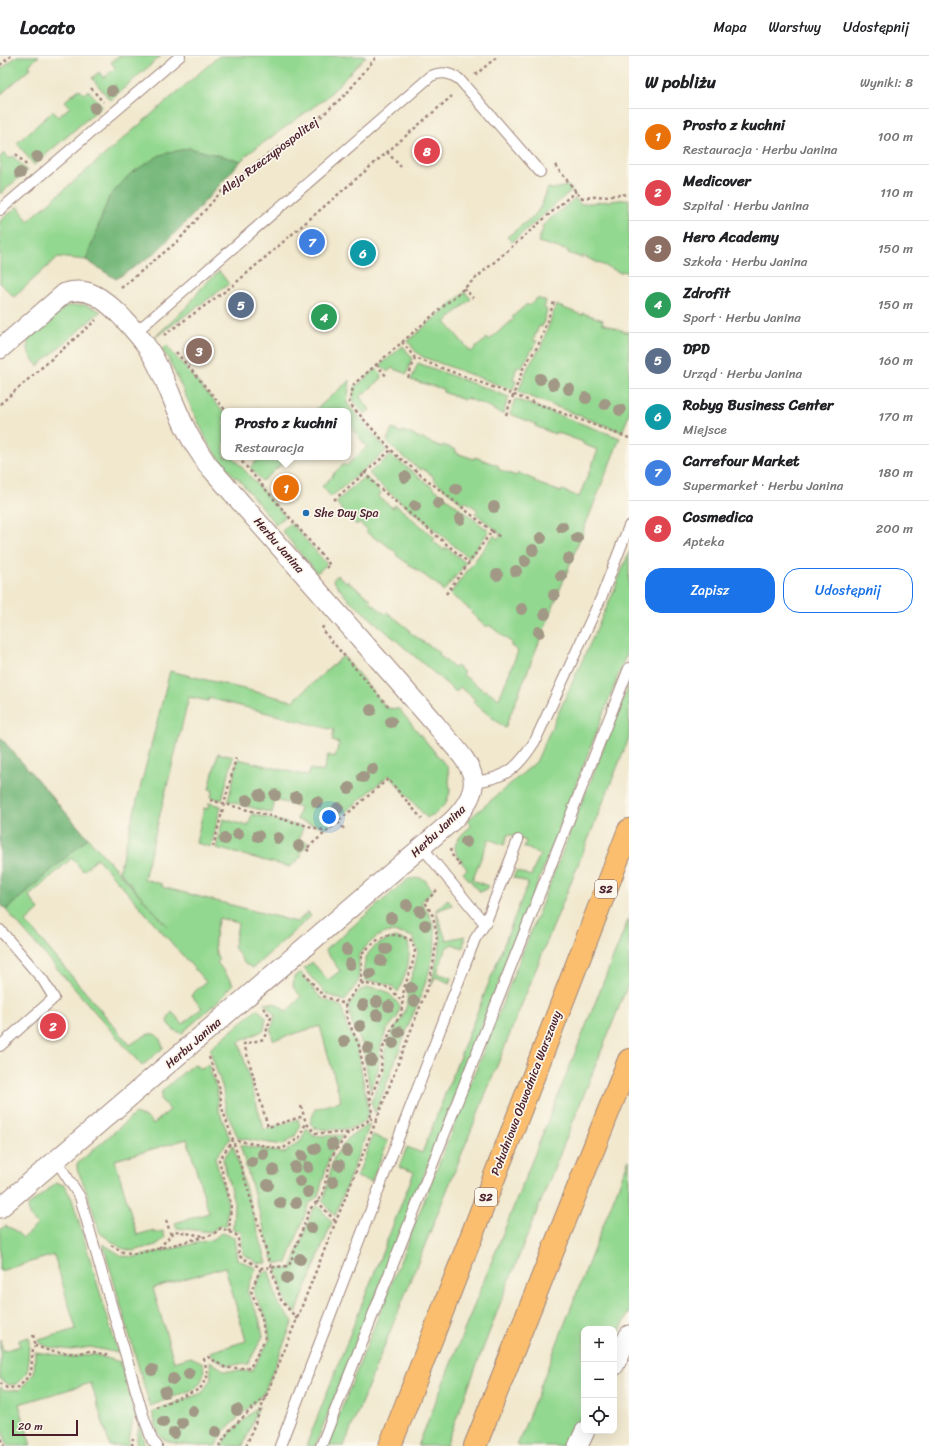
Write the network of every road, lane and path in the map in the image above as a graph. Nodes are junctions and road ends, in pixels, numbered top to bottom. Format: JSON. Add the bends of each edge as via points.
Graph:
{"nodes":[{"id":1,"x":11,"y":56,"type":"edge"},
{"id":2,"x":180,"y":56,"type":"edge"},
{"id":3,"x":377,"y":56,"type":"edge"},
{"id":4,"x":498,"y":56,"type":"edge"},
{"id":5,"x":0,"y":65,"type":"edge"},
{"id":6,"x":477,"y":74,"type":"junction"},
{"id":7,"x":482,"y":80,"type":"dead end"},
{"id":8,"x":464,"y":85,"type":"junction"},
{"id":9,"x":91,"y":88,"type":"dead end"},
{"id":10,"x":107,"y":106,"type":"dead end"},
{"id":11,"x":387,"y":152,"type":"junction"},
{"id":12,"x":16,"y":154,"type":"dead end"},
{"id":13,"x":554,"y":163,"type":"dead end"},
{"id":14,"x":401,"y":167,"type":"dead end"},
{"id":15,"x":32,"y":171,"type":"dead end"},
{"id":16,"x":540,"y":172,"type":"dead end"},
{"id":17,"x":576,"y":191,"type":"junction"},
{"id":18,"x":629,"y":194,"type":"edge"},
{"id":19,"x":0,"y":210,"type":"edge"},
{"id":20,"x":464,"y":288,"type":"junction"},
{"id":21,"x":473,"y":298,"type":"dead end"},
{"id":22,"x":554,"y":302,"type":"dead end"},
{"id":23,"x":103,"y":308,"type":"junction"},
{"id":24,"x":136,"y":332,"type":"junction"},
{"id":25,"x":402,"y":342,"type":"junction"},
{"id":26,"x":173,"y":348,"type":"dead end"},
{"id":27,"x":0,"y":349,"type":"edge"},
{"id":28,"x":149,"y":350,"type":"junction"},
{"id":29,"x":415,"y":358,"type":"junction"},
{"id":30,"x":376,"y":364,"type":"junction"},
{"id":31,"x":387,"y":377,"type":"dead end"},
{"id":32,"x":408,"y":378,"type":"dead end"},
{"id":33,"x":514,"y":395,"type":"junction"},
{"id":34,"x":0,"y":404,"type":"edge"},
{"id":35,"x":223,"y":408,"type":"edge"},
{"id":36,"x":506,"y":415,"type":"dead end"},
{"id":37,"x":629,"y":438,"type":"edge"},
{"id":38,"x":391,"y":450,"type":"junction"},
{"id":39,"x":364,"y":472,"type":"junction"},
{"id":40,"x":334,"y":500,"type":"dead end"},
{"id":41,"x":629,"y":526,"type":"edge"},
{"id":42,"x":492,"y":531,"type":"junction"},
{"id":43,"x":500,"y":537,"type":"dead end"},
{"id":44,"x":469,"y":563,"type":"junction"},
{"id":45,"x":446,"y":594,"type":"dead end"},
{"id":46,"x":325,"y":619,"type":"dead end"},
{"id":47,"x":629,"y":668,"type":"edge"},
{"id":48,"x":394,"y":706,"type":"dead end"},
{"id":49,"x":236,"y":758,"type":"dead end"},
{"id":50,"x":474,"y":782,"type":"junction"},
{"id":51,"x":210,"y":800,"type":"dead end"},
{"id":52,"x":224,"y":803,"type":"junction"},
{"id":53,"x":424,"y":821,"type":"dead end"},
{"id":54,"x":452,"y":821,"type":"junction"},
{"id":55,"x":338,"y":822,"type":"junction"},
{"id":56,"x":345,"y":830,"type":"dead end"},
{"id":57,"x":629,"y":830,"type":"edge"},
{"id":58,"x":328,"y":831,"type":"junction"},
{"id":59,"x":518,"y":840,"type":"dead end"},
{"id":60,"x":213,"y":847,"type":"dead end"},
{"id":61,"x":422,"y":847,"type":"junction"},
{"id":62,"x":309,"y":851,"type":"dead end"},
{"id":63,"x":446,"y":876,"type":"junction"},
{"id":64,"x":434,"y":886,"type":"dead end"},
{"id":65,"x":485,"y":924,"type":"junction"},
{"id":66,"x":0,"y":930,"type":"edge"},
{"id":67,"x":299,"y":968,"type":"dead end"},
{"id":68,"x":361,"y":983,"type":"junction"},
{"id":69,"x":403,"y":1003,"type":"junction"},
{"id":70,"x":345,"y":1004,"type":"junction"},
{"id":71,"x":267,"y":1012,"type":"dead end"},
{"id":72,"x":0,"y":1046,"type":"edge"},
{"id":73,"x":209,"y":1056,"type":"dead end"},
{"id":74,"x":629,"y":1060,"type":"edge"},
{"id":75,"x":370,"y":1100,"type":"junction"},
{"id":76,"x":301,"y":1106,"type":"dead end"},
{"id":77,"x":304,"y":1116,"type":"junction"},
{"id":78,"x":370,"y":1118,"type":"junction"},
{"id":79,"x":376,"y":1121,"type":"junction"},
{"id":80,"x":306,"y":1123,"type":"junction"},
{"id":81,"x":348,"y":1133,"type":"junction"},
{"id":82,"x":233,"y":1140,"type":"junction"},
{"id":83,"x":56,"y":1160,"type":"junction"},
{"id":84,"x":317,"y":1201,"type":"junction"},
{"id":85,"x":0,"y":1208,"type":"edge"},
{"id":86,"x":166,"y":1220,"type":"dead end"},
{"id":87,"x":336,"y":1222,"type":"junction"},
{"id":88,"x":229,"y":1232,"type":"junction"},
{"id":89,"x":91,"y":1234,"type":"junction"},
{"id":90,"x":171,"y":1235,"type":"junction"},
{"id":91,"x":207,"y":1236,"type":"junction"},
{"id":92,"x":158,"y":1249,"type":"junction"},
{"id":93,"x":271,"y":1267,"type":"junction"},
{"id":94,"x":261,"y":1268,"type":"junction"},
{"id":95,"x":297,"y":1319,"type":"junction"},
{"id":96,"x":33,"y":1335,"type":"dead end"},
{"id":97,"x":629,"y":1335,"type":"edge"},
{"id":98,"x":36,"y":1346,"type":"junction"},
{"id":99,"x":126,"y":1360,"type":"junction"},
{"id":100,"x":616,"y":1362,"type":"edge"},
{"id":101,"x":0,"y":1383,"type":"edge"},
{"id":102,"x":267,"y":1394,"type":"junction"},
{"id":103,"x":143,"y":1415,"type":"junction"},
{"id":104,"x":0,"y":1434,"type":"edge"},
{"id":105,"x":584,"y":1434,"type":"edge"},
{"id":106,"x":4,"y":1446,"type":"edge"},
{"id":107,"x":132,"y":1446,"type":"edge"},
{"id":108,"x":157,"y":1446,"type":"edge"},
{"id":109,"x":219,"y":1446,"type":"edge"},
{"id":110,"x":246,"y":1446,"type":"edge"},
{"id":111,"x":280,"y":1446,"type":"edge"},
{"id":112,"x":321,"y":1446,"type":"edge"},
{"id":113,"x":390,"y":1446,"type":"edge"},
{"id":114,"x":475,"y":1446,"type":"edge"},
{"id":115,"x":578,"y":1446,"type":"edge"}],
"edges":[{"from":1,"to":5,"type":"path"},
{"from":2,"to":19,"type":"lane"},
{"from":3,"to":23,"type":"path","name":"Aleja Rzeczypospolitej","via":[[342,98],[304,132],[271,152],[220,193],[178,241]]},
{"from":4,"to":6,"type":"path"},
{"from":6,"to":7,"type":"path"},
{"from":6,"to":8,"type":"path"},
{"from":8,"to":11,"type":"path"},
{"from":8,"to":16,"type":"lane"},
{"from":8,"to":24,"type":"lane","via":[[453,75],[446,73],[431,76]]},
{"from":9,"to":10,"type":"path"},
{"from":11,"to":14,"type":"path"},
{"from":11,"to":28,"type":"path","via":[[231,287],[169,330]]},
{"from":12,"to":15,"type":"path"},
{"from":13,"to":17,"type":"path"},
{"from":17,"to":18,"type":"path","via":[[581,198]]},
{"from":17,"to":20,"type":"path"},
{"from":20,"to":21,"type":"path"},
{"from":20,"to":25,"type":"path"},
{"from":22,"to":33,"type":"path","via":[[538,346],[524,366]]},
{"from":23,"to":24,"type":"street","name":"Herbu Janina"},
{"from":23,"to":27,"type":"street","name":"Herbu Janina","via":[[84,291],[74,290],[65,293]]},
{"from":23,"to":34,"type":"path","name":"Aleja Rzeczypospolitej"},
{"from":24,"to":28,"type":"street","name":"Herbu Janina"},
{"from":25,"to":29,"type":"path"},
{"from":25,"to":30,"type":"path"},
{"from":26,"to":35,"type":"path"},
{"from":28,"to":50,"type":"street","name":"Herbu Janina","via":[[189,436],[207,464],[436,725],[465,761]]},
{"from":29,"to":32,"type":"path"},
{"from":29,"to":33,"type":"path"},
{"from":30,"to":31,"type":"path"},
{"from":30,"to":38,"type":"path","via":[[354,384],[349,403]]},
{"from":33,"to":36,"type":"path"},
{"from":33,"to":37,"type":"path"},
{"from":38,"to":39,"type":"path"},
{"from":38,"to":42,"type":"path"},
{"from":39,"to":40,"type":"path"},
{"from":39,"to":44,"type":"path","via":[[377,486]]},
{"from":41,"to":50,"type":"lane","via":[[601,598],[535,741],[525,757],[503,776]]},
{"from":42,"to":43,"type":"path"},
{"from":42,"to":44,"type":"path"},
{"from":44,"to":45,"type":"path"},
{"from":46,"to":48,"type":"path","via":[[322,630],[388,705]]},
{"from":47,"to":112,"type":"lane"},
{"from":49,"to":52,"type":"path"},
{"from":50,"to":54,"type":"street","name":"Herbu Janina","via":[[469,803]]},
{"from":51,"to":52,"type":"path"},
{"from":52,"to":58,"type":"path"},
{"from":52,"to":60,"type":"path"},
{"from":53,"to":55,"type":"path","via":[[388,779]]},
{"from":54,"to":61,"type":"street","name":"Herbu Janina"},
{"from":54,"to":63,"type":"path","via":[[461,831],[451,841],[450,848],[452,855],[460,864]]},
{"from":55,"to":56,"type":"path"},
{"from":55,"to":58,"type":"path"},
{"from":57,"to":113,"type":"highway","name":"Południowa Obwodnica Warszawy","number":"S2"},
{"from":58,"to":62,"type":"path","via":[[306,849]]},
{"from":59,"to":65,"type":"lane"},
{"from":61,"to":63,"type":"lane"},
{"from":61,"to":83,"type":"street","name":"Herbu Janina"},
{"from":63,"to":65,"type":"lane"},
{"from":64,"to":79,"type":"path","via":[[437,891],[425,902],[433,916],[437,935],[428,986]]},
{"from":65,"to":111,"type":"lane","via":[[475,939]]},
{"from":66,"to":72,"type":"lane","via":[[43,980],[54,998]]},
{"from":67,"to":70,"type":"path","via":[[323,996]]},
{"from":68,"to":69,"type":"path","via":[[390,988]]},
{"from":68,"to":69,"type":"path","via":[[362,954],[383,936],[398,934],[411,940],[415,950],[404,988]]},
{"from":68,"to":70,"type":"path"},
{"from":69,"to":75,"type":"path","via":[[400,1015],[382,1050],[381,1071]]},
{"from":70,"to":75,"type":"path","via":[[347,1018],[359,1046]]},
{"from":71,"to":77,"type":"path","via":[[271,1017],[264,1039],[244,1044],[268,1127]]},
{"from":73,"to":82,"type":"path"},
{"from":74,"to":114,"type":"highway"},
{"from":75,"to":78,"type":"path"},
{"from":76,"to":77,"type":"path"},
{"from":77,"to":80,"type":"path"},
{"from":78,"to":79,"type":"path"},
{"from":78,"to":81,"type":"path","via":[[368,1122]]},
{"from":79,"to":87,"type":"path"},
{"from":80,"to":81,"type":"path","via":[[315,1133]]},
{"from":80,"to":82,"type":"path","via":[[299,1138],[282,1149]]},
{"from":81,"to":84,"type":"path","via":[[332,1156],[322,1196]]},
{"from":82,"to":88,"type":"path","via":[[219,1160],[231,1204]]},
{"from":82,"to":93,"type":"path"},
{"from":83,"to":85,"type":"street","name":"Herbu Janina"},
{"from":83,"to":89,"type":"lane","via":[[80,1197]]},
{"from":84,"to":87,"type":"path"},
{"from":84,"to":93,"type":"path","via":[[310,1209],[289,1266]]},
{"from":86,"to":90,"type":"path"},
{"from":87,"to":95,"type":"path"},
{"from":88,"to":91,"type":"path","via":[[221,1228]]},
{"from":88,"to":94,"type":"path","via":[[238,1236],[239,1256]]},
{"from":89,"to":92,"type":"path","via":[[123,1252],[137,1254]]},
{"from":89,"to":99,"type":"lane"},
{"from":90,"to":91,"type":"path","via":[[175,1231]]},
{"from":90,"to":92,"type":"path"},
{"from":91,"to":92,"type":"path"},
{"from":93,"to":94,"type":"path"},
{"from":93,"to":95,"type":"path","via":[[281,1300]]},
{"from":94,"to":103,"type":"path","via":[[250,1291],[262,1318],[265,1339],[250,1368],[226,1368],[208,1357],[204,1359],[208,1375],[200,1390]]},
{"from":95,"to":102,"type":"path"},
{"from":96,"to":98,"type":"path"},
{"from":97,"to":100,"type":"street"},
{"from":98,"to":99,"type":"path","via":[[75,1354],[90,1351]]},
{"from":98,"to":101,"type":"path","via":[[33,1348],[31,1373],[19,1387],[7,1388]]},
{"from":99,"to":103,"type":"lane"},
{"from":102,"to":109,"type":"path","via":[[229,1430]]},
{"from":102,"to":110,"type":"path"},
{"from":103,"to":107,"type":"path","via":[[135,1421]]},
{"from":103,"to":108,"type":"lane","via":[[152,1440]]},
{"from":104,"to":106,"type":"path"},
{"from":105,"to":115,"type":"street"}]}
